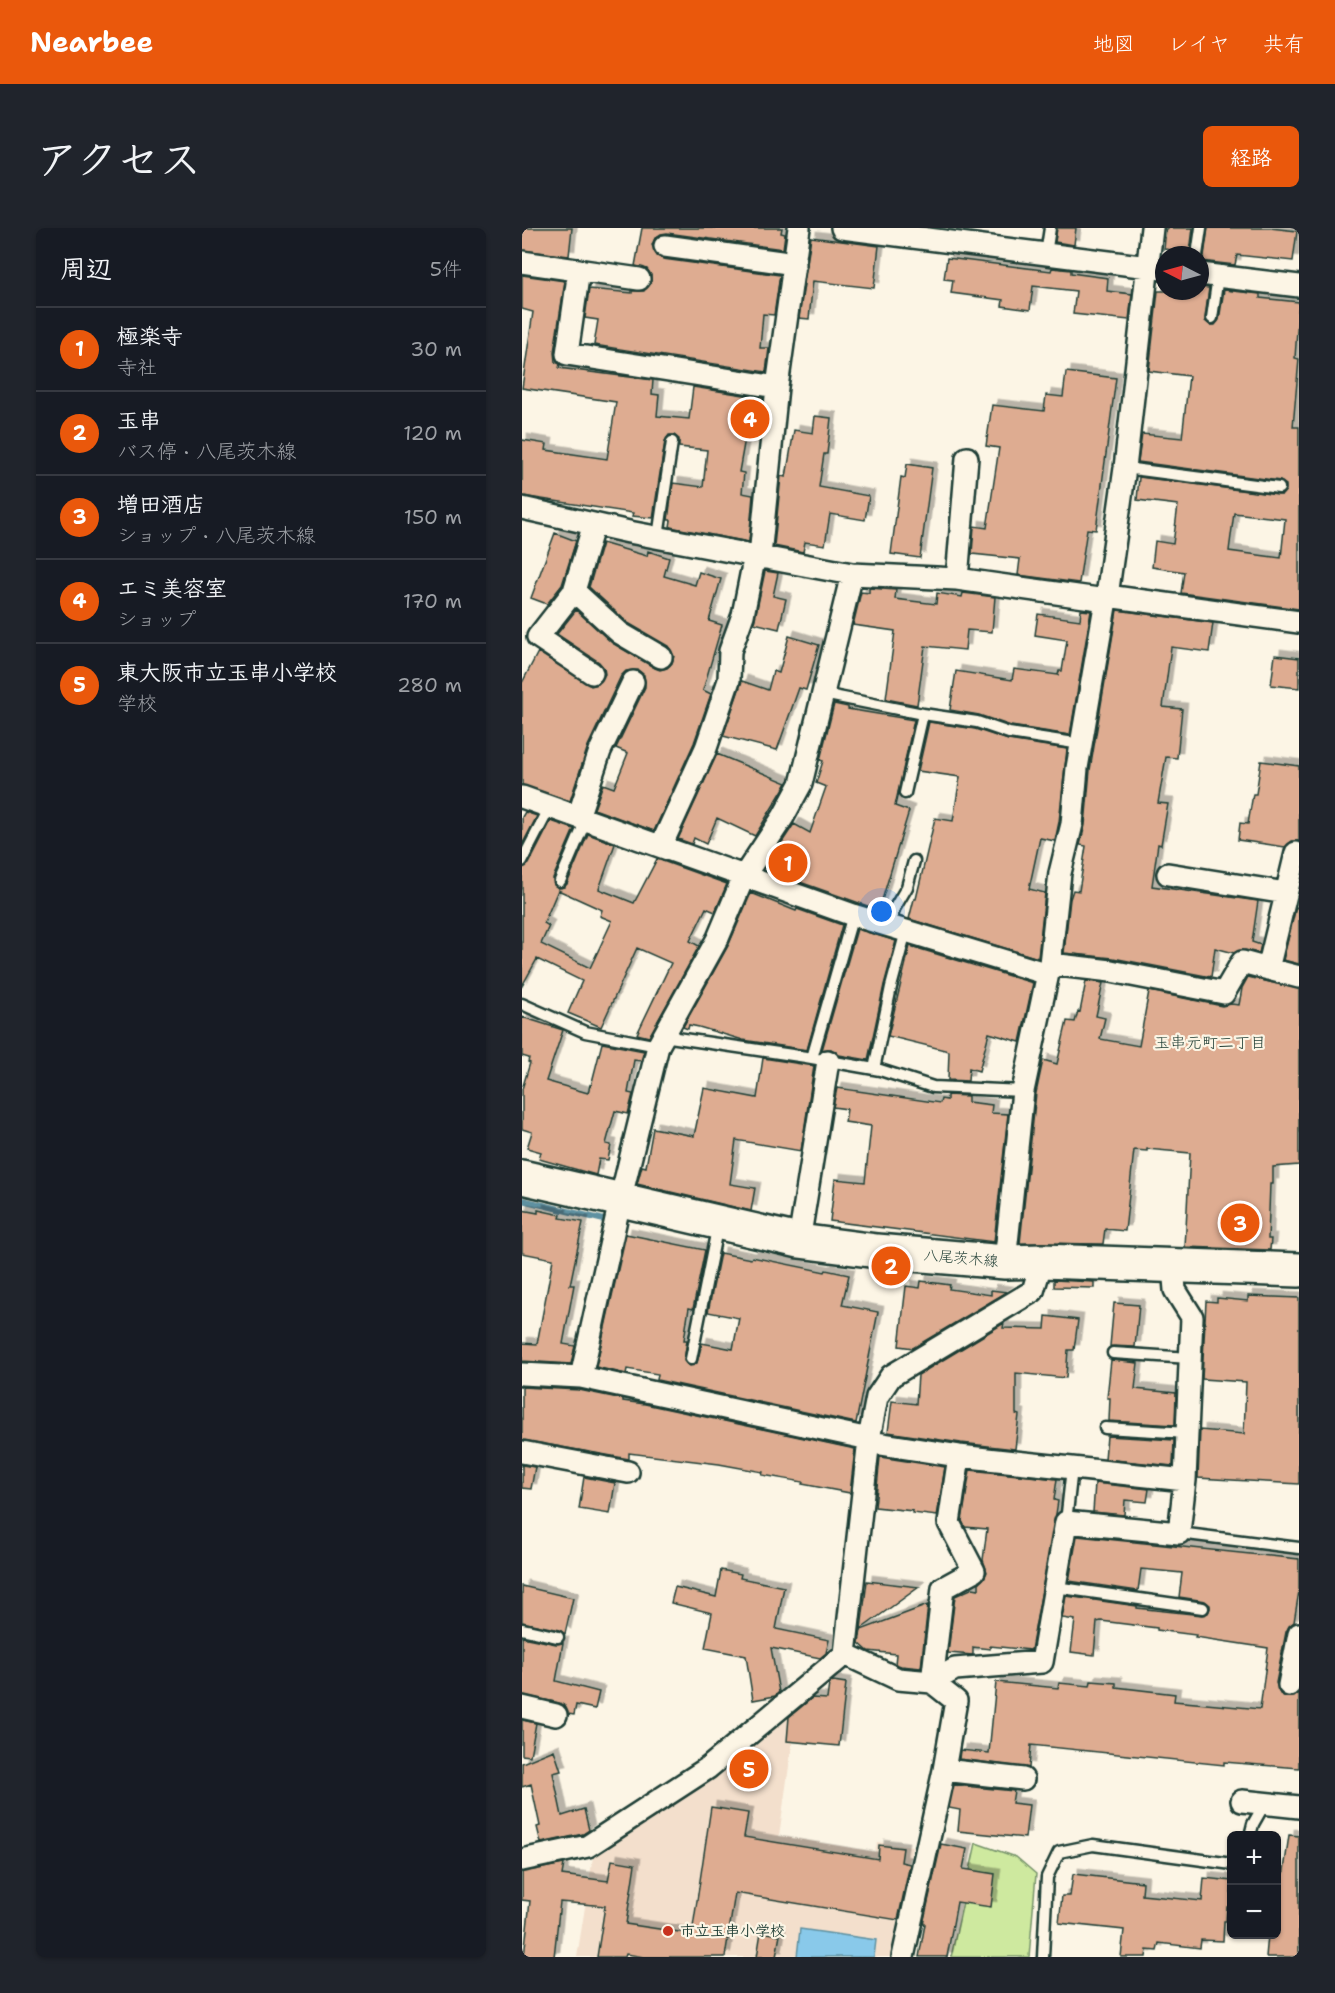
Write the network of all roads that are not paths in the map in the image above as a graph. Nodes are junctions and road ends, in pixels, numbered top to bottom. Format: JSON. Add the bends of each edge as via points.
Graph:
{"nodes":[{"id":1,"x":800,"y":228,"type":"edge"},
{"id":2,"x":842,"y":228,"type":"edge"},
{"id":3,"x":1050,"y":228,"type":"edge"},
{"id":4,"x":1152,"y":228,"type":"edge"},
{"id":5,"x":1201,"y":228,"type":"edge"},
{"id":6,"x":665,"y":246,"type":"dead end"},
{"id":7,"x":1198,"y":246,"type":"edge"},
{"id":8,"x":1046,"y":254,"type":"junction"},
{"id":9,"x":1155,"y":258,"type":"edge"},
{"id":10,"x":522,"y":262,"type":"edge"},
{"id":11,"x":795,"y":264,"type":"junction"},
{"id":12,"x":1155,"y":268,"type":"edge"},
{"id":13,"x":579,"y":270,"type":"junction"},
{"id":14,"x":1155,"y":274,"type":"edge"},
{"id":15,"x":1209,"y":275,"type":"edge"},
{"id":16,"x":639,"y":279,"type":"dead end"},
{"id":17,"x":1299,"y":282,"type":"edge"},
{"id":18,"x":1212,"y":318,"type":"dead end"},
{"id":19,"x":777,"y":387,"type":"junction"},
{"id":20,"x":672,"y":442,"type":"dead end"},
{"id":21,"x":968,"y":458,"type":"dead end"},
{"id":22,"x":1125,"y":468,"type":"junction"},
{"id":23,"x":1279,"y":489,"type":"dead end"},
{"id":24,"x":522,"y":508,"type":"edge"},
{"id":25,"x":594,"y":524,"type":"junction"},
{"id":26,"x":658,"y":537,"type":"junction"},
{"id":27,"x":758,"y":555,"type":"junction"},
{"id":28,"x":852,"y":574,"type":"junction"},
{"id":29,"x":957,"y":579,"type":"junction"},
{"id":30,"x":574,"y":591,"type":"junction"},
{"id":31,"x":1106,"y":598,"type":"junction"},
{"id":32,"x":1299,"y":622,"type":"edge"},
{"id":33,"x":530,"y":634,"type":"edge"},
{"id":34,"x":661,"y":657,"type":"dead end"},
{"id":35,"x":592,"y":673,"type":"dead end"},
{"id":36,"x":633,"y":682,"type":"dead end"},
{"id":37,"x":823,"y":694,"type":"junction"},
{"id":38,"x":923,"y":714,"type":"junction"},
{"id":39,"x":1081,"y":744,"type":"junction"},
{"id":40,"x":905,"y":793,"type":"dead end"},
{"id":41,"x":522,"y":797,"type":"edge"},
{"id":42,"x":550,"y":807,"type":"junction"},
{"id":43,"x":582,"y":818,"type":"junction"},
{"id":44,"x":661,"y":846,"type":"junction"},
{"id":45,"x":1296,"y":853,"type":"dead end"},
{"id":46,"x":522,"y":861,"type":"edge"},
{"id":47,"x":914,"y":861,"type":"dead end"},
{"id":48,"x":1168,"y":874,"type":"dead end"},
{"id":49,"x":744,"y":876,"type":"junction"},
{"id":50,"x":560,"y":881,"type":"dead end"},
{"id":51,"x":1286,"y":893,"type":"junction"},
{"id":52,"x":853,"y":915,"type":"junction"},
{"id":53,"x":898,"y":928,"type":"junction"},
{"id":54,"x":1049,"y":969,"type":"junction"},
{"id":55,"x":1268,"y":969,"type":"junction"},
{"id":56,"x":1299,"y":977,"type":"edge"},
{"id":57,"x":522,"y":1004,"type":"edge"},
{"id":58,"x":660,"y":1041,"type":"junction"},
{"id":59,"x":820,"y":1060,"type":"junction"},
{"id":60,"x":874,"y":1069,"type":"junction"},
{"id":61,"x":1023,"y":1091,"type":"junction"},
{"id":62,"x":522,"y":1177,"type":"edge"},
{"id":63,"x":620,"y":1201,"type":"junction"},
{"id":64,"x":718,"y":1223,"type":"junction"},
{"id":65,"x":799,"y":1241,"type":"junction"},
{"id":66,"x":1042,"y":1261,"type":"junction"},
{"id":67,"x":1005,"y":1262,"type":"junction"},
{"id":68,"x":1173,"y":1266,"type":"junction"},
{"id":69,"x":1299,"y":1269,"type":"edge"},
{"id":70,"x":1113,"y":1353,"type":"dead end"},
{"id":71,"x":1190,"y":1358,"type":"junction"},
{"id":72,"x":691,"y":1359,"type":"dead end"},
{"id":73,"x":522,"y":1374,"type":"edge"},
{"id":74,"x":580,"y":1377,"type":"junction"},
{"id":75,"x":1105,"y":1428,"type":"dead end"},
{"id":76,"x":1188,"y":1433,"type":"junction"},
{"id":77,"x":869,"y":1440,"type":"junction"},
{"id":78,"x":522,"y":1452,"type":"edge"},
{"id":79,"x":958,"y":1456,"type":"junction"},
{"id":80,"x":1072,"y":1468,"type":"junction"},
{"id":81,"x":628,"y":1472,"type":"dead end"},
{"id":82,"x":1185,"y":1480,"type":"junction"},
{"id":83,"x":1066,"y":1522,"type":"junction"},
{"id":84,"x":1179,"y":1533,"type":"junction"},
{"id":85,"x":1299,"y":1548,"type":"edge"},
{"id":86,"x":1055,"y":1587,"type":"junction"},
{"id":87,"x":1203,"y":1608,"type":"dead end"},
{"id":88,"x":522,"y":1629,"type":"edge"},
{"id":89,"x":1299,"y":1634,"type":"edge"},
{"id":90,"x":558,"y":1637,"type":"dead end"},
{"id":91,"x":845,"y":1653,"type":"junction"},
{"id":92,"x":932,"y":1682,"type":"junction"},
{"id":93,"x":1289,"y":1686,"type":"dead end"},
{"id":94,"x":522,"y":1707,"type":"edge"},
{"id":95,"x":556,"y":1715,"type":"dead end"},
{"id":96,"x":944,"y":1770,"type":"junction"},
{"id":97,"x":1023,"y":1779,"type":"dead end"},
{"id":98,"x":1242,"y":1801,"type":"dead end"},
{"id":99,"x":1265,"y":1803,"type":"junction"},
{"id":100,"x":1299,"y":1807,"type":"edge"},
{"id":101,"x":1251,"y":1831,"type":"edge"},
{"id":102,"x":522,"y":1860,"type":"edge"},
{"id":103,"x":1227,"y":1863,"type":"edge"},
{"id":104,"x":903,"y":1957,"type":"edge"},
{"id":105,"x":1043,"y":1957,"type":"edge"}],
"edges":[{"from":1,"to":11,"type":"street"},
{"from":2,"to":8,"type":"street"},
{"from":3,"to":8,"type":"lane"},
{"from":4,"to":9,"type":"street"},
{"from":5,"to":7,"type":"lane"},
{"from":6,"to":11,"type":"street"},
{"from":8,"to":12,"type":"street"},
{"from":10,"to":13,"type":"street"},
{"from":11,"to":19,"type":"street"},
{"from":13,"to":16,"type":"street"},
{"from":13,"to":19,"type":"street","via":[[567,354]]},
{"from":14,"to":22,"type":"street"},
{"from":15,"to":17,"type":"street"},
{"from":15,"to":18,"type":"lane"},
{"from":19,"to":27,"type":"street"},
{"from":20,"to":26,"type":"lane"},
{"from":21,"to":29,"type":"street"},
{"from":22,"to":23,"type":"lane"},
{"from":22,"to":31,"type":"street"},
{"from":24,"to":25,"type":"street"},
{"from":25,"to":26,"type":"street"},
{"from":25,"to":30,"type":"street"},
{"from":26,"to":27,"type":"street"},
{"from":27,"to":28,"type":"street"},
{"from":27,"to":44,"type":"street","via":[[730,651],[729,680],[706,748]]},
{"from":28,"to":29,"type":"street"},
{"from":28,"to":37,"type":"street"},
{"from":29,"to":31,"type":"street"},
{"from":30,"to":33,"type":"street"},
{"from":30,"to":34,"type":"street","via":[[620,633]]},
{"from":31,"to":32,"type":"street"},
{"from":31,"to":39,"type":"street"},
{"from":33,"to":35,"type":"street"},
{"from":36,"to":43,"type":"street","via":[[600,751]]},
{"from":37,"to":38,"type":"lane"},
{"from":37,"to":49,"type":"street","via":[[801,784]]},
{"from":38,"to":39,"type":"lane"},
{"from":38,"to":40,"type":"lane"},
{"from":39,"to":54,"type":"street"},
{"from":41,"to":42,"type":"street"},
{"from":42,"to":43,"type":"street"},
{"from":42,"to":46,"type":"lane"},
{"from":43,"to":44,"type":"street"},
{"from":43,"to":50,"type":"lane"},
{"from":44,"to":49,"type":"street"},
{"from":45,"to":51,"type":"street"},
{"from":47,"to":53,"type":"lane","via":[[907,887],[894,909]]},
{"from":48,"to":51,"type":"street"},
{"from":49,"to":52,"type":"street"},
{"from":49,"to":58,"type":"street","via":[[718,938]]},
{"from":51,"to":55,"type":"street"},
{"from":52,"to":53,"type":"street"},
{"from":52,"to":59,"type":"lane"},
{"from":53,"to":54,"type":"street"},
{"from":53,"to":60,"type":"lane"},
{"from":54,"to":55,"type":"street","via":[[1111,971],[1224,993],[1242,962]]},
{"from":54,"to":61,"type":"street"},
{"from":55,"to":56,"type":"street"},
{"from":57,"to":58,"type":"lane","via":[[585,1032]]},
{"from":58,"to":59,"type":"lane"},
{"from":58,"to":63,"type":"street"},
{"from":59,"to":60,"type":"lane"},
{"from":59,"to":65,"type":"street"},
{"from":60,"to":61,"type":"lane","via":[[933,1087]]},
{"from":61,"to":67,"type":"street"},
{"from":62,"to":63,"type":"main road","name":"八尾茨木線"},
{"from":63,"to":64,"type":"main road","name":"八尾茨木線"},
{"from":63,"to":74,"type":"street"},
{"from":64,"to":65,"type":"main road","name":"八尾茨木線"},
{"from":64,"to":72,"type":"lane"},
{"from":65,"to":67,"type":"main road","name":"八尾茨木線"},
{"from":66,"to":67,"type":"main road","name":"八尾茨木線"},
{"from":66,"to":68,"type":"main road","name":"八尾茨木線"},
{"from":66,"to":77,"type":"street","via":[[1033,1292],[891,1376],[877,1397]]},
{"from":68,"to":69,"type":"main road","name":"八尾茨木線"},
{"from":68,"to":71,"type":"street","via":[[1175,1290],[1192,1317]]},
{"from":70,"to":71,"type":"lane"},
{"from":71,"to":76,"type":"street"},
{"from":73,"to":74,"type":"street"},
{"from":74,"to":77,"type":"street"},
{"from":75,"to":76,"type":"lane"},
{"from":76,"to":82,"type":"street"},
{"from":77,"to":79,"type":"street"},
{"from":77,"to":91,"type":"street"},
{"from":78,"to":81,"type":"street"},
{"from":79,"to":80,"type":"street"},
{"from":79,"to":92,"type":"street","via":[[949,1523],[974,1571],[943,1588]]},
{"from":80,"to":82,"type":"street"},
{"from":80,"to":83,"type":"lane"},
{"from":82,"to":84,"type":"street"},
{"from":83,"to":84,"type":"street"},
{"from":83,"to":86,"type":"street"},
{"from":84,"to":85,"type":"lane"},
{"from":86,"to":87,"type":"lane"},
{"from":86,"to":92,"type":"street","via":[[1042,1662],[955,1669]]},
{"from":88,"to":90,"type":"lane"},
{"from":89,"to":93,"type":"street"},
{"from":91,"to":92,"type":"street","via":[[898,1679]]},
{"from":91,"to":102,"type":"street","via":[[708,1768],[588,1846]]},
{"from":92,"to":96,"type":"street","via":[[956,1701]]},
{"from":94,"to":95,"type":"street"},
{"from":96,"to":97,"type":"street"},
{"from":96,"to":104,"type":"street"},
{"from":98,"to":99,"type":"street"},
{"from":99,"to":100,"type":"street"},
{"from":99,"to":101,"type":"lane"},
{"from":103,"to":105,"type":"lane","via":[[1094,1845],[1059,1852],[1047,1877]]}]}
